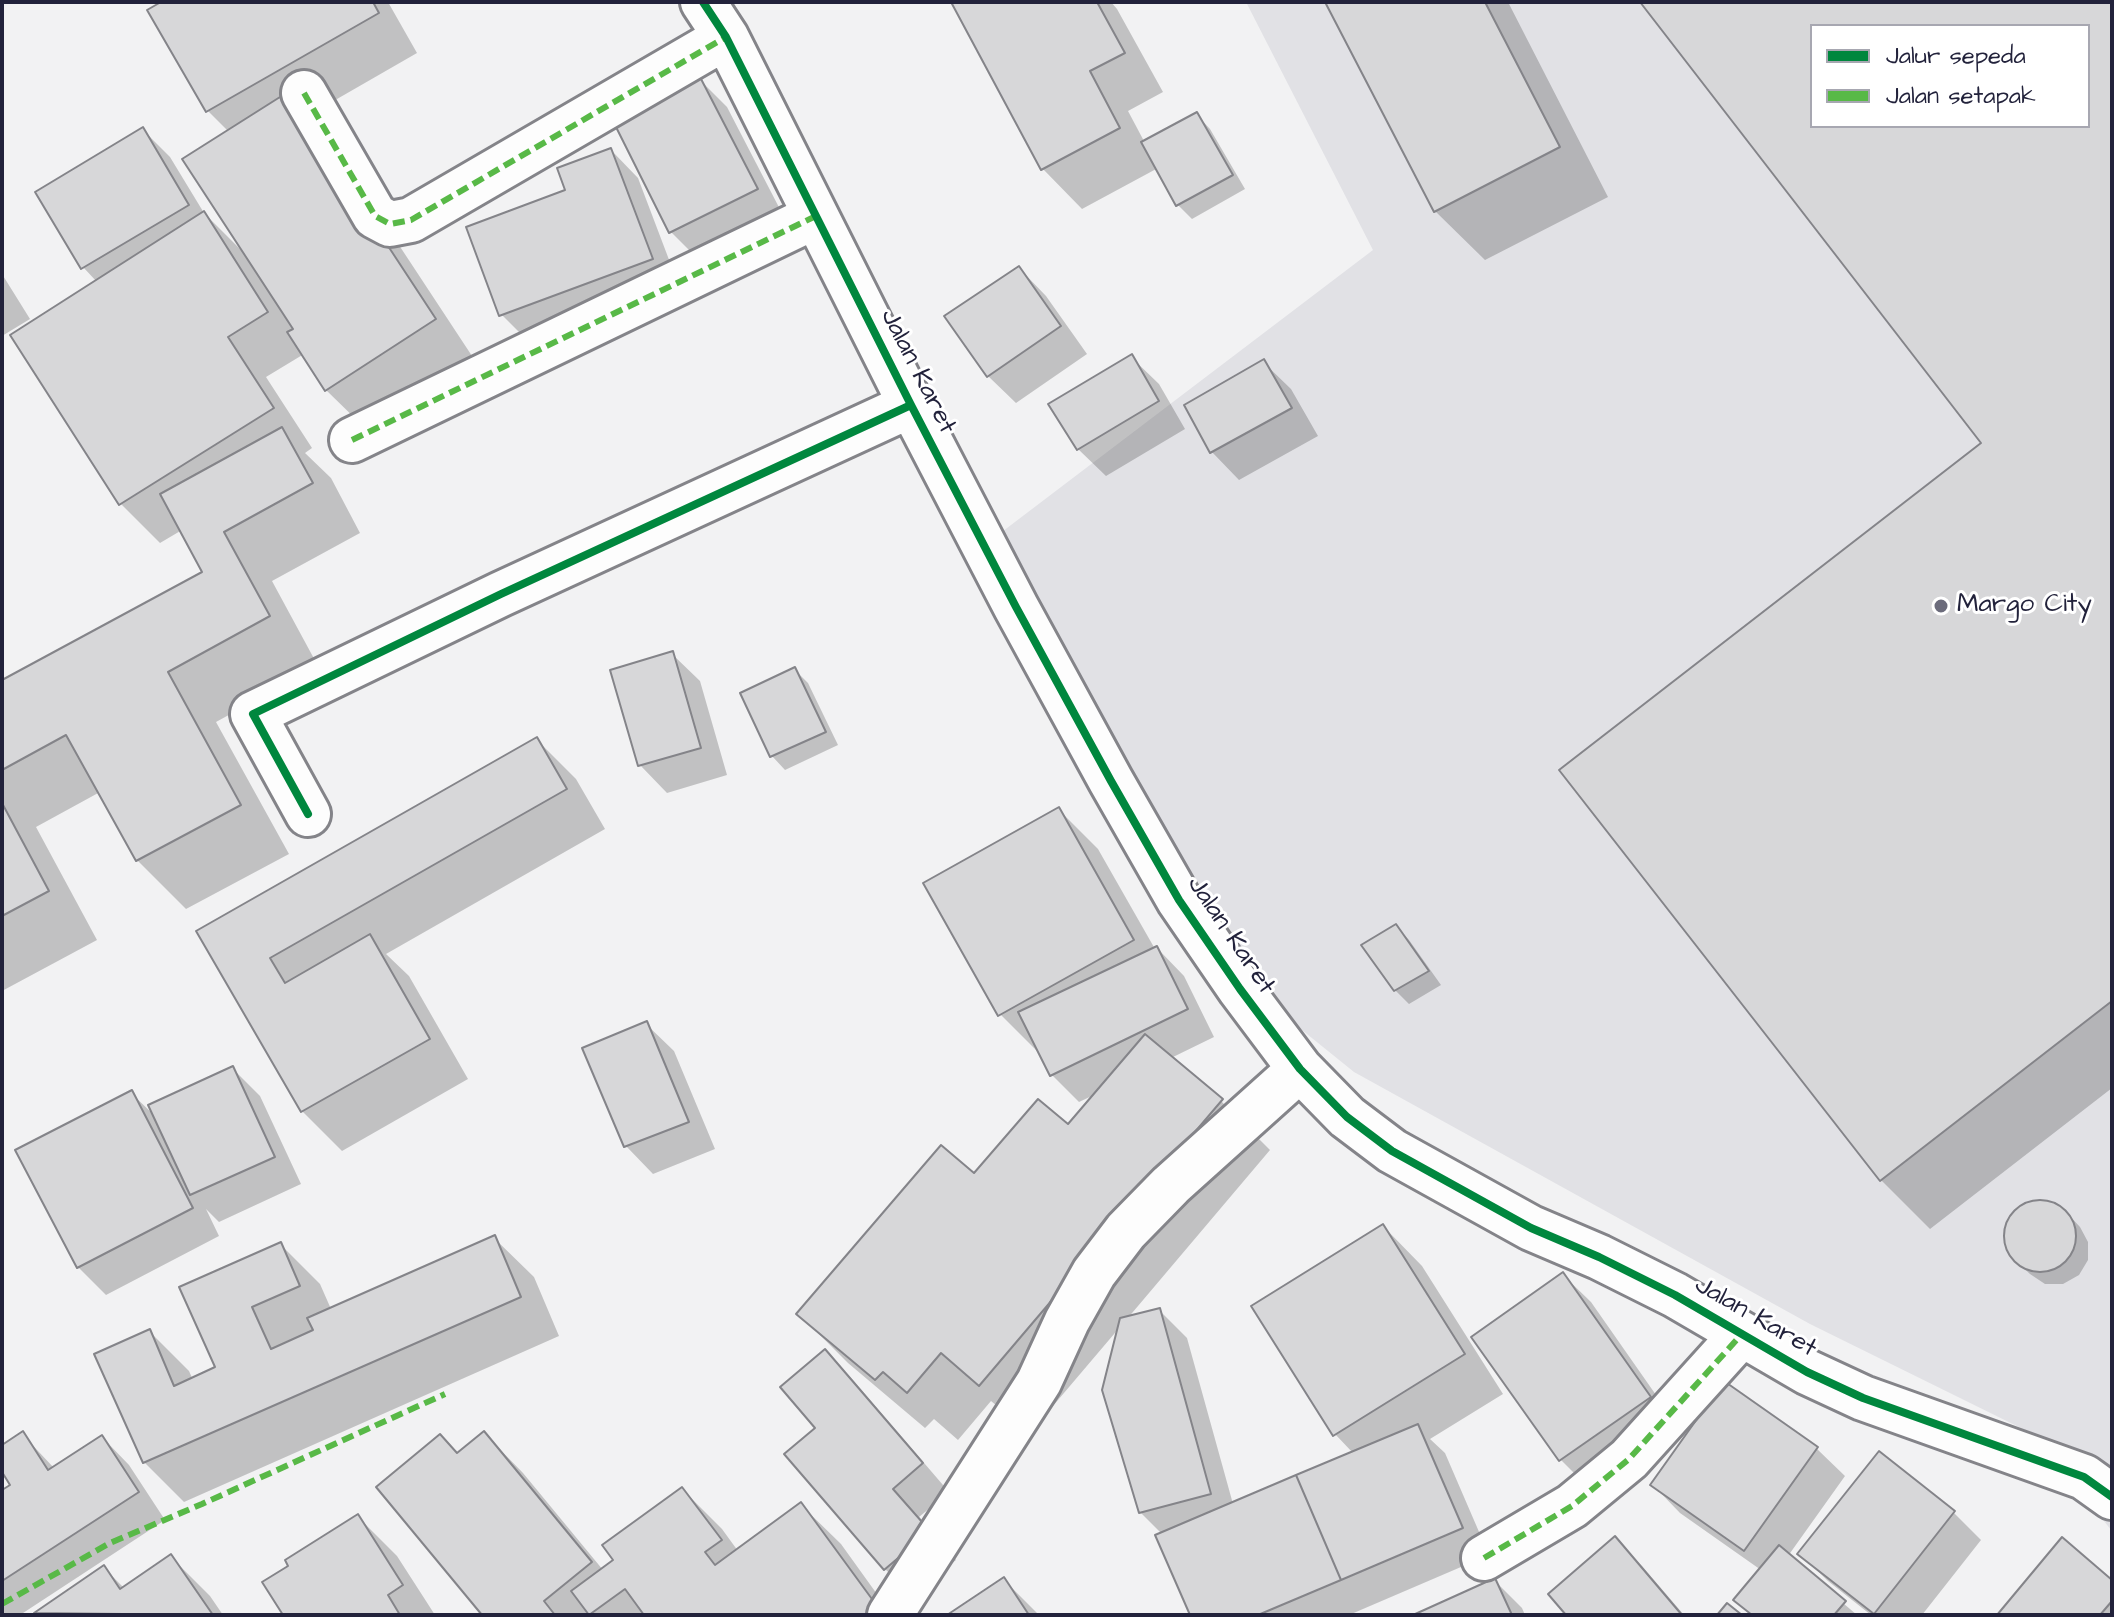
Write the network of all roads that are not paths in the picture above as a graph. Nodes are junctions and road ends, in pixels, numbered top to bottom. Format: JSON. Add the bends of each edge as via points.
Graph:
{"nodes":[{"id":1,"x":714,"y":20,"type":"edge"},
{"id":2,"x":304,"y":93,"type":"dead end"},
{"id":3,"x":816,"y":216,"type":"junction"},
{"id":4,"x":911,"y":405,"type":"junction"},
{"id":5,"x":352,"y":440,"type":"dead end"},
{"id":6,"x":308,"y":814,"type":"dead end"},
{"id":7,"x":1300,"y":1069,"type":"junction"},
{"id":8,"x":1741,"y":1335,"type":"junction"},
{"id":9,"x":2112,"y":1497,"type":"edge"},
{"id":10,"x":1484,"y":1558,"type":"dead end"},
{"id":11,"x":890,"y":1615,"type":"edge"}],
"edges":[{"from":1,"to":2,"type":"street","via":[[411,220],[390,224],[375,216]]},
{"from":1,"to":3,"type":"street","name":"Jalan Karet"},
{"from":3,"to":4,"type":"street","name":"Jalan Karet"},
{"from":3,"to":5,"type":"street"},
{"from":4,"to":6,"type":"street","via":[[253,714]]},
{"from":4,"to":7,"type":"street","name":"Jalan Karet","via":[[1023,621],[1179,900]]},
{"from":7,"to":8,"type":"street","name":"Jalan Karet","via":[[1347,1117],[1392,1151],[1531,1228],[1675,1295]]},
{"from":7,"to":11,"type":"street","via":[[1171,1185],[1094,1273],[1039,1382]]},
{"from":8,"to":9,"type":"street","name":"Jalan Karet","via":[[1863,1398],[2084,1477]]},
{"from":8,"to":10,"type":"street","via":[[1629,1459],[1572,1506]]}]}
